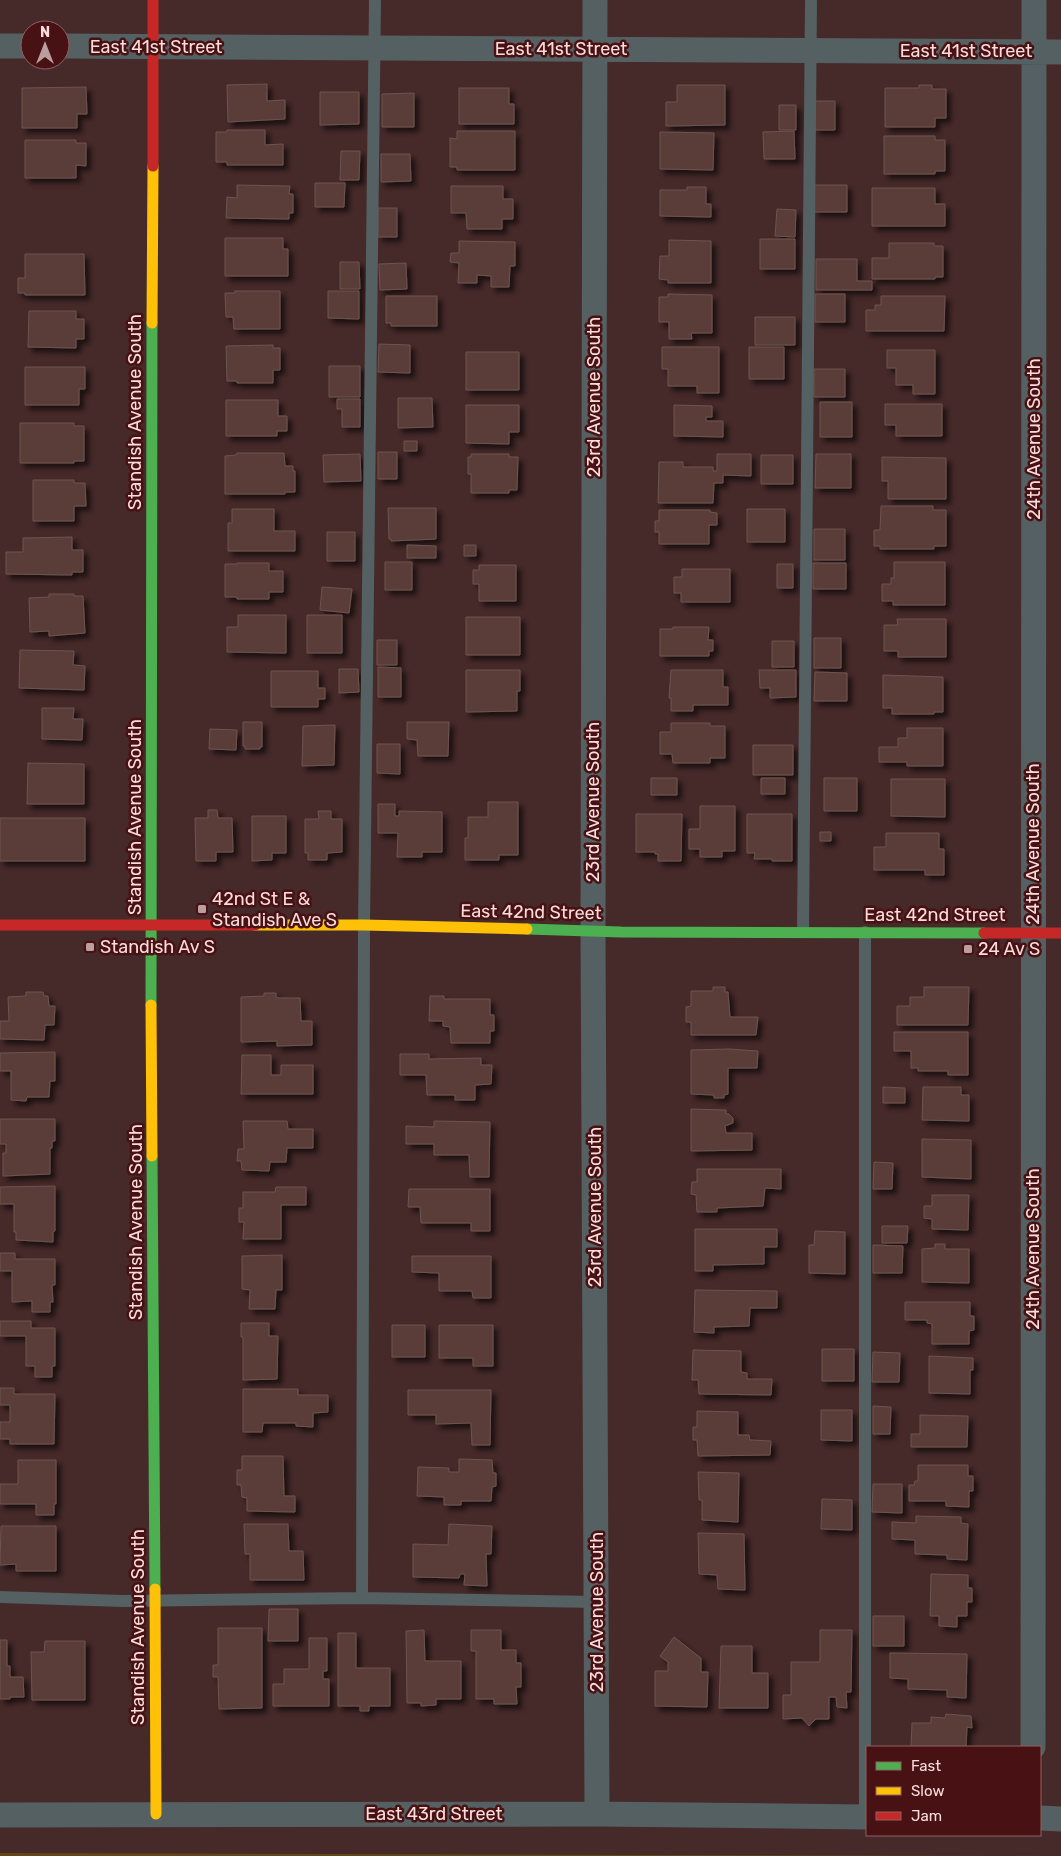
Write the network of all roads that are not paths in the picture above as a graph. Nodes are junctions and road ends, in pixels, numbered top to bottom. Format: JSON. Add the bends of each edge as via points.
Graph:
{"nodes":[{"id":1,"x":153,"y":0,"type":"edge"},
{"id":2,"x":375,"y":0,"type":"edge"},
{"id":3,"x":595,"y":0,"type":"edge"},
{"id":4,"x":811,"y":0,"type":"edge"},
{"id":5,"x":1034,"y":0,"type":"edge"},
{"id":6,"x":0,"y":46,"type":"edge"},
{"id":7,"x":20,"y":46,"type":"edge"},
{"id":8,"x":70,"y":46,"type":"edge"},
{"id":9,"x":153,"y":47,"type":"junction"},
{"id":10,"x":375,"y":47,"type":"junction"},
{"id":11,"x":595,"y":49,"type":"junction"},
{"id":12,"x":811,"y":50,"type":"junction"},
{"id":13,"x":1034,"y":51,"type":"junction"},
{"id":14,"x":1061,"y":52,"type":"edge"},
{"id":15,"x":152,"y":924,"type":"junction"},
{"id":16,"x":0,"y":925,"type":"edge"},
{"id":17,"x":364,"y":925,"type":"junction"},
{"id":18,"x":593,"y":931,"type":"junction"},
{"id":19,"x":803,"y":932,"type":"junction"},
{"id":20,"x":865,"y":932,"type":"junction"},
{"id":21,"x":1033,"y":932,"type":"junction"},
{"id":22,"x":1061,"y":933,"type":"edge"},
{"id":23,"x":0,"y":1598,"type":"edge"},
{"id":24,"x":362,"y":1598,"type":"junction"},
{"id":25,"x":156,"y":1600,"type":"junction"},
{"id":26,"x":597,"y":1602,"type":"junction"},
{"id":27,"x":1033,"y":1746,"type":"edge"},
{"id":28,"x":156,"y":1814,"type":"junction"},
{"id":29,"x":597,"y":1814,"type":"junction"},
{"id":30,"x":0,"y":1815,"type":"edge"},
{"id":31,"x":866,"y":1817,"type":"edge"},
{"id":32,"x":1041,"y":1818,"type":"edge"},
{"id":33,"x":1061,"y":1818,"type":"edge"}],
"edges":[{"from":1,"to":9,"type":"street","name":"Standish Avenue South"},
{"from":2,"to":10,"type":"lane"},
{"from":3,"to":11,"type":"street","name":"23rd Avenue South"},
{"from":4,"to":12,"type":"lane"},
{"from":5,"to":13,"type":"street","name":"24th Avenue South"},
{"from":6,"to":7,"type":"street"},
{"from":8,"to":9,"type":"street","name":"East 41st Street"},
{"from":9,"to":10,"type":"street","name":"East 41st Street"},
{"from":9,"to":15,"type":"street","name":"Standish Avenue South"},
{"from":10,"to":11,"type":"street","name":"East 41st Street"},
{"from":10,"to":17,"type":"lane"},
{"from":11,"to":12,"type":"street","name":"East 41st Street"},
{"from":11,"to":18,"type":"street","name":"23rd Avenue South"},
{"from":12,"to":13,"type":"street","name":"East 41st Street"},
{"from":12,"to":19,"type":"lane"},
{"from":13,"to":14,"type":"street","name":"East 41st Street"},
{"from":13,"to":21,"type":"street","name":"24th Avenue South"},
{"from":15,"to":16,"type":"street","name":"East 42nd Street"},
{"from":15,"to":17,"type":"street","name":"East 42nd Street"},
{"from":15,"to":25,"type":"street","name":"Standish Avenue South"},
{"from":17,"to":18,"type":"street","name":"East 42nd Street"},
{"from":17,"to":24,"type":"lane"},
{"from":18,"to":19,"type":"street","name":"East 42nd Street"},
{"from":18,"to":26,"type":"street","name":"23rd Avenue South"},
{"from":19,"to":20,"type":"street","name":"East 42nd Street"},
{"from":20,"to":21,"type":"street","name":"East 42nd Street"},
{"from":20,"to":31,"type":"lane"},
{"from":21,"to":22,"type":"street","name":"East 42nd Street"},
{"from":21,"to":27,"type":"street","name":"24th Avenue South"},
{"from":23,"to":25,"type":"lane"},
{"from":24,"to":25,"type":"lane"},
{"from":24,"to":26,"type":"lane"},
{"from":25,"to":28,"type":"street","name":"Standish Avenue South"},
{"from":26,"to":29,"type":"street","name":"23rd Avenue South"},
{"from":28,"to":29,"type":"street","name":"East 43rd Street"},
{"from":28,"to":30,"type":"street","name":"East 43rd Street"},
{"from":29,"to":31,"type":"street","name":"East 43rd Street"},
{"from":32,"to":33,"type":"street"}]}
